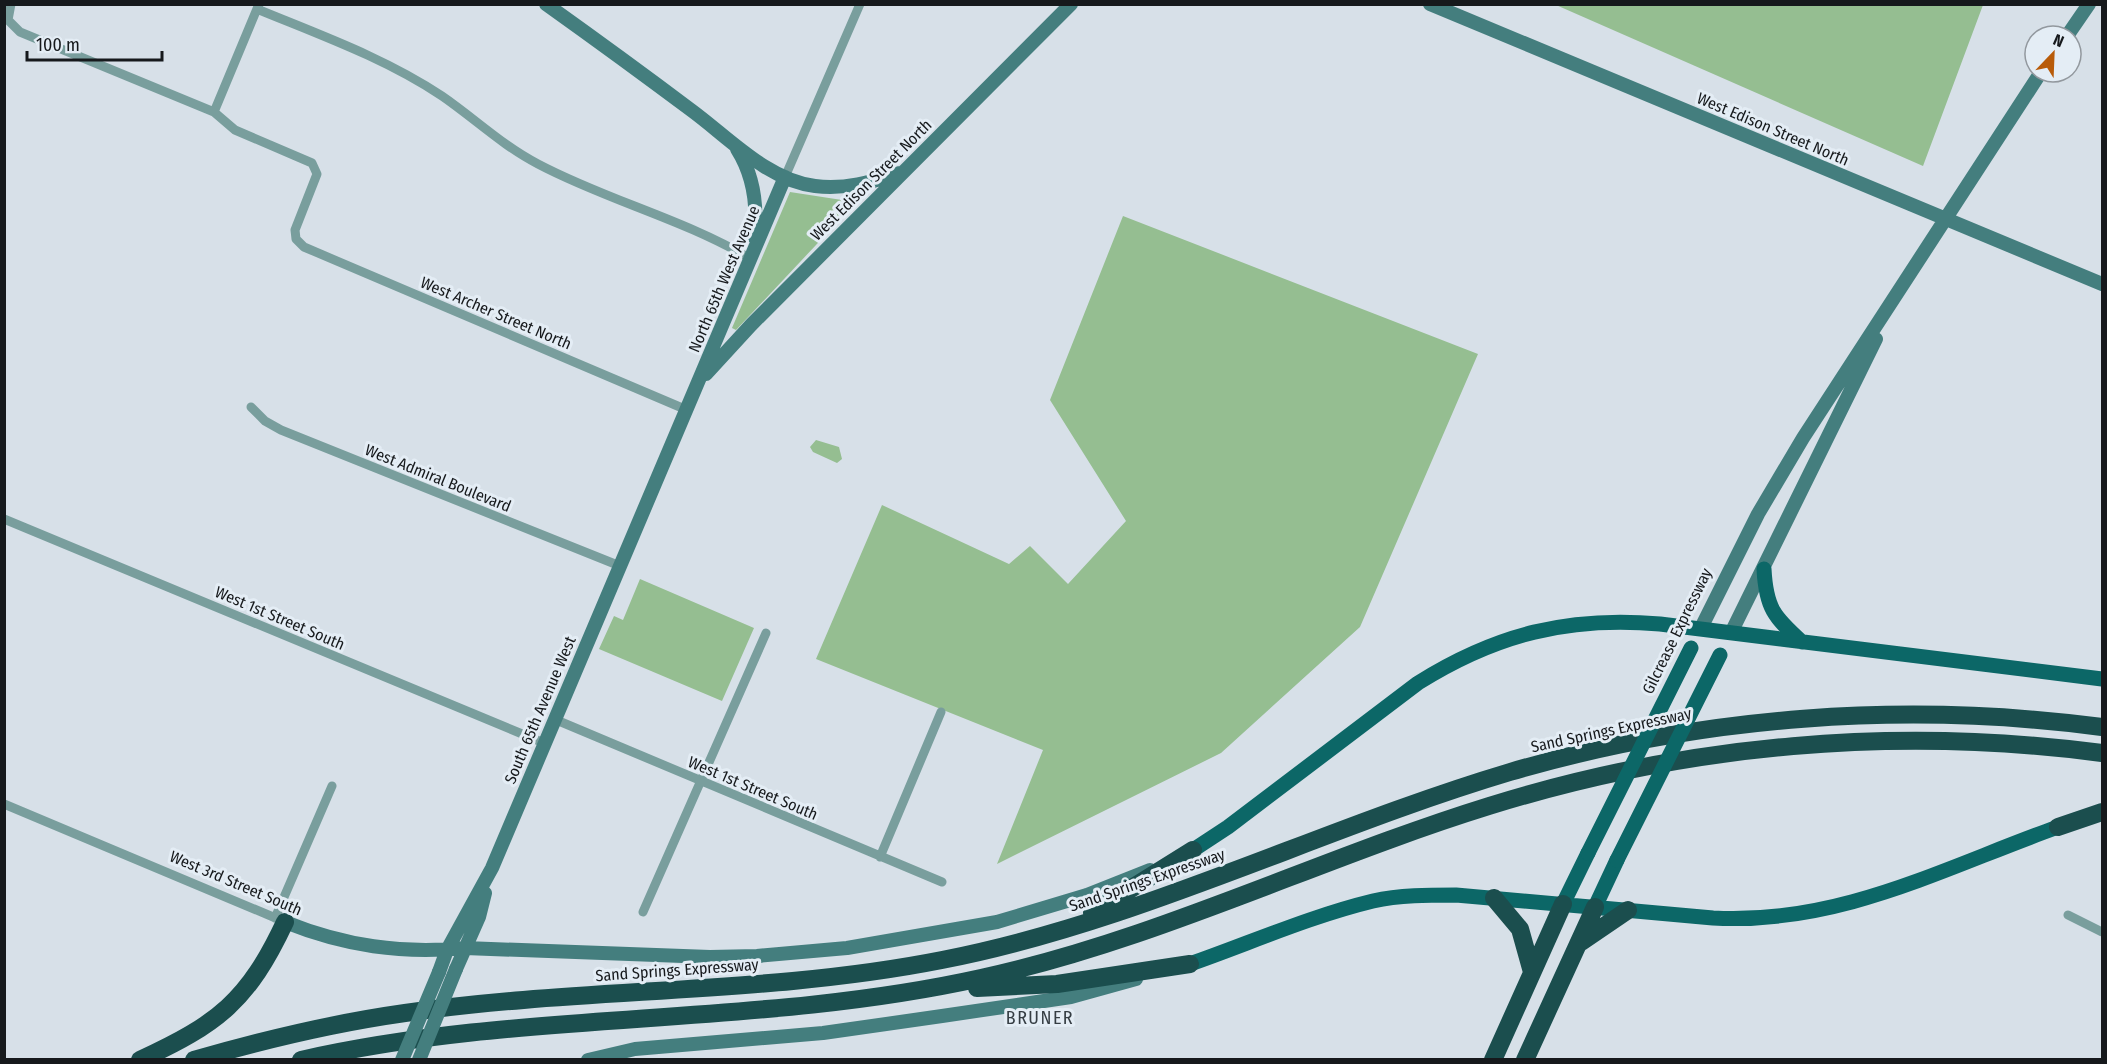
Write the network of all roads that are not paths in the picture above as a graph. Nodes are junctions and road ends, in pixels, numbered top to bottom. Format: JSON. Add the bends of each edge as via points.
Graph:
{"nodes":[{"id":1,"x":11,"y":4,"type":"edge"},
{"id":2,"x":546,"y":4,"type":"edge"},
{"id":3,"x":860,"y":4,"type":"edge"},
{"id":4,"x":1071,"y":4,"type":"edge"},
{"id":5,"x":1430,"y":4,"type":"edge"},
{"id":6,"x":2089,"y":4,"type":"edge"},
{"id":7,"x":258,"y":7,"type":"edge"},
{"id":8,"x":6,"y":21,"type":"edge"},
{"id":9,"x":2075,"y":24,"type":"edge"},
{"id":10,"x":2033,"y":84,"type":"edge"},
{"id":11,"x":214,"y":112,"type":"junction"},
{"id":12,"x":734,"y":144,"type":"junction"},
{"id":13,"x":902,"y":172,"type":"junction"},
{"id":14,"x":785,"y":177,"type":"junction"},
{"id":15,"x":1945,"y":218,"type":"junction"},
{"id":16,"x":749,"y":258,"type":"junction"},
{"id":17,"x":2103,"y":284,"type":"edge"},
{"id":18,"x":1894,"y":300,"type":"junction"},
{"id":19,"x":699,"y":382,"type":"junction"},
{"id":20,"x":251,"y":407,"type":"dead end"},
{"id":21,"x":687,"y":410,"type":"junction"},
{"id":22,"x":4,"y":519,"type":"edge"},
{"id":23,"x":620,"y":566,"type":"junction"},
{"id":24,"x":1764,"y":569,"type":"junction"},
{"id":25,"x":1701,"y":628,"type":"junction"},
{"id":26,"x":766,"y":633,"type":"dead end"},
{"id":27,"x":1731,"y":633,"type":"junction"},
{"id":28,"x":1802,"y":642,"type":"junction"},
{"id":29,"x":2103,"y":679,"type":"edge"},
{"id":30,"x":940,"y":712,"type":"dead end"},
{"id":31,"x":554,"y":719,"type":"junction"},
{"id":32,"x":2103,"y":727,"type":"edge"},
{"id":33,"x":544,"y":744,"type":"junction"},
{"id":34,"x":2103,"y":753,"type":"edge"},
{"id":35,"x":699,"y":782,"type":"junction"},
{"id":36,"x":332,"y":786,"type":"dead end"},
{"id":37,"x":4,"y":804,"type":"edge"},
{"id":38,"x":2103,"y":812,"type":"edge"},
{"id":39,"x":2103,"y":818,"type":"edge"},
{"id":40,"x":2058,"y":826,"type":"junction"},
{"id":41,"x":1194,"y":850,"type":"junction"},
{"id":42,"x":880,"y":857,"type":"junction"},
{"id":43,"x":492,"y":868,"type":"junction"},
{"id":44,"x":942,"y":882,"type":"dead end"},
{"id":45,"x":1494,"y":898,"type":"junction"},
{"id":46,"x":1563,"y":904,"type":"junction"},
{"id":47,"x":1594,"y":908,"type":"junction"},
{"id":48,"x":1628,"y":910,"type":"junction"},
{"id":49,"x":643,"y":912,"type":"dead end"},
{"id":50,"x":2068,"y":915,"type":"dead end"},
{"id":51,"x":280,"y":920,"type":"junction"},
{"id":52,"x":1067,"y":928,"type":"junction"},
{"id":53,"x":2103,"y":932,"type":"edge"},
{"id":54,"x":1577,"y":945,"type":"junction"},
{"id":55,"x":465,"y":948,"type":"junction"},
{"id":56,"x":447,"y":950,"type":"junction"},
{"id":57,"x":1190,"y":964,"type":"junction"},
{"id":58,"x":1532,"y":972,"type":"junction"},
{"id":59,"x":921,"y":990,"type":"junction"},
{"id":60,"x":140,"y":1059,"type":"edge"},
{"id":61,"x":194,"y":1059,"type":"edge"},
{"id":62,"x":301,"y":1059,"type":"edge"},
{"id":63,"x":402,"y":1059,"type":"edge"},
{"id":64,"x":419,"y":1059,"type":"edge"},
{"id":65,"x":588,"y":1059,"type":"edge"},
{"id":66,"x":1493,"y":1059,"type":"edge"},
{"id":67,"x":1525,"y":1059,"type":"edge"}],
"edges":[{"from":1,"to":8,"type":"street"},
{"from":2,"to":12,"type":"street"},
{"from":3,"to":14,"type":"street","name":"North 65th West Avenue"},
{"from":4,"to":13,"type":"street","name":"West Edison Street North"},
{"from":5,"to":15,"type":"street","name":"West Edison Street North"},
{"from":6,"to":9,"type":"street"},
{"from":7,"to":11,"type":"street"},
{"from":7,"to":16,"type":"street","via":[[412,78],[519,154],[561,177]]},
{"from":8,"to":11,"type":"street","via":[[20,32]]},
{"from":10,"to":15,"type":"street","name":"Gilcrease Expressway"},
{"from":11,"to":21,"type":"street","name":"West Archer Street North","via":[[235,130],[316,166],[314,184],[297,223],[296,240],[312,251]]},
{"from":12,"to":14,"type":"street"},
{"from":12,"to":16,"type":"street","via":[[748,168],[754,191],[756,222]]},
{"from":13,"to":14,"type":"street","via":[[834,188]]},
{"from":13,"to":19,"type":"street","name":"West Edison Street North"},
{"from":14,"to":16,"type":"street","name":"North 65th West Avenue"},
{"from":15,"to":17,"type":"street","name":"West Edison Street North"},
{"from":15,"to":18,"type":"street","name":"Gilcrease Expressway"},
{"from":16,"to":19,"type":"street","name":"North 65th West Avenue"},
{"from":18,"to":24,"type":"street","name":"Gilcrease Expressway"},
{"from":18,"to":25,"type":"street","name":"Gilcrease Expressway","via":[[1758,514]]},
{"from":19,"to":21,"type":"street","name":"North 65th West Avenue"},
{"from":20,"to":23,"type":"street","name":"West Admiral Boulevard","via":[[281,430]]},
{"from":21,"to":23,"type":"street","name":"North 65th West Avenue"},
{"from":22,"to":33,"type":"street","name":"West 1st Street South"},
{"from":23,"to":31,"type":"street","name":"South 65th Avenue West"},
{"from":24,"to":27,"type":"street","name":"Gilcrease Expressway"},
{"from":24,"to":28,"type":"main road","via":[[1766,597],[1773,614]]},
{"from":25,"to":27,"type":"main road"},
{"from":25,"to":41,"type":"main road","via":[[1602,620],[1559,625],[1488,645],[1418,683]]},
{"from":25,"to":46,"type":"main road","name":"Gilcrease Expressway","bridge":true},
{"from":26,"to":35,"type":"street"},
{"from":27,"to":28,"type":"main road"},
{"from":27,"to":47,"type":"main road","name":"Gilcrease Expressway","bridge":true},
{"from":28,"to":29,"type":"main road"},
{"from":30,"to":42,"type":"street"},
{"from":31,"to":33,"type":"street","name":"South 65th Avenue West"},
{"from":31,"to":35,"type":"street","name":"West 1st Street South"},
{"from":32,"to":52,"type":"highway","name":"Sand Springs Expressway","via":[[1998,716],[1873,715],[1673,734],[1502,775]]},
{"from":33,"to":43,"type":"street","name":"South 65th Avenue West"},
{"from":34,"to":59,"type":"highway","via":[[1994,742],[1867,741],[1752,749],[1649,766],[1581,780],[1488,807],[1090,949]]},
{"from":35,"to":42,"type":"street","name":"West 1st Street South"},
{"from":35,"to":49,"type":"street"},
{"from":36,"to":51,"type":"street"},
{"from":37,"to":51,"type":"street","name":"West 3rd Street South"},
{"from":38,"to":40,"type":"highway"},
{"from":39,"to":40,"type":"street"},
{"from":40,"to":48,"type":"main road","via":[[1874,896],[1829,909],[1741,919]]},
{"from":41,"to":52,"type":"highway"},
{"from":41,"to":55,"type":"street","name":"West 3rd Street South","via":[[1087,895],[997,922],[847,948],[710,957]]},
{"from":42,"to":44,"type":"street","name":"West 1st Street South"},
{"from":43,"to":55,"type":"street","name":"South 65th Avenue West","via":[[479,917]]},
{"from":43,"to":56,"type":"street","name":"South 65th Avenue West"},
{"from":45,"to":46,"type":"main road"},
{"from":45,"to":57,"type":"main road","via":[[1430,895],[1374,901]]},
{"from":45,"to":58,"type":"highway","via":[[1520,929]]},
{"from":46,"to":47,"type":"main road"},
{"from":46,"to":58,"type":"highway","name":"Gilcrease Expressway"},
{"from":47,"to":48,"type":"main road"},
{"from":47,"to":54,"type":"highway","name":"Gilcrease Expressway"},
{"from":48,"to":54,"type":"highway"},
{"from":50,"to":53,"type":"street"},
{"from":51,"to":56,"type":"street","name":"West 3rd Street South","via":[[341,942]]},
{"from":51,"to":60,"type":"highway","via":[[260,972],[230,1007],[182,1040]]},
{"from":52,"to":61,"type":"highway","name":"Sand Springs Expressway","via":[[941,960],[845,976],[402,1013],[309,1030]]},
{"from":54,"to":67,"type":"highway","name":"Gilcrease Expressway"},
{"from":55,"to":56,"type":"street","name":"West 3rd Street South"},
{"from":55,"to":64,"type":"street","name":"South 65th Avenue West","bridge":true},
{"from":56,"to":63,"type":"street","name":"South 65th Avenue West","bridge":true},
{"from":57,"to":59,"type":"highway","via":[[1057,984]]},
{"from":57,"to":65,"type":"street","via":[[1071,997],[823,1033],[635,1049]]},
{"from":58,"to":66,"type":"highway","name":"Gilcrease Expressway"},
{"from":59,"to":62,"type":"highway","via":[[773,1010],[455,1032]]}]}
